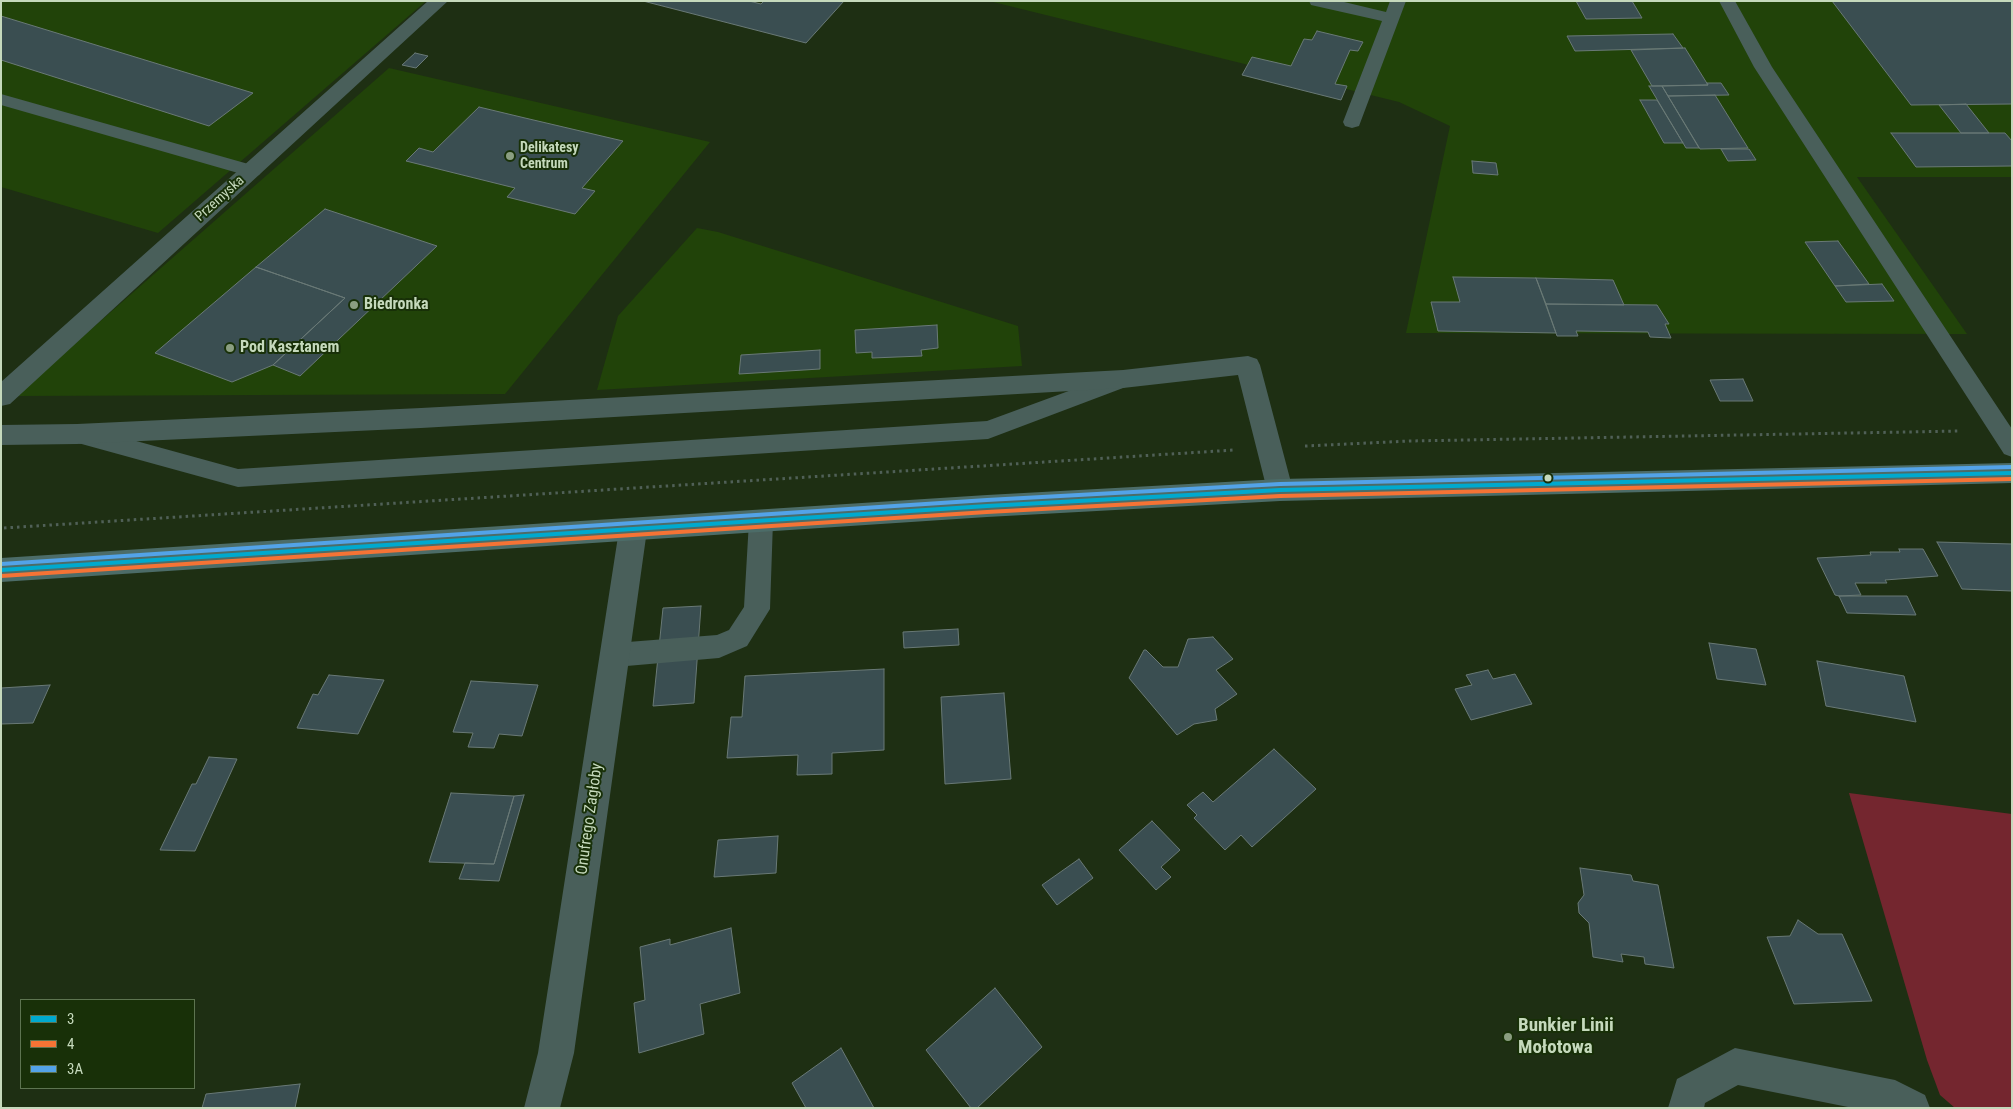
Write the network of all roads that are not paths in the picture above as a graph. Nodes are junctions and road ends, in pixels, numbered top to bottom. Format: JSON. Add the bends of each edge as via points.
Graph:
{"nodes":[{"id":1,"x":439,"y":1,"type":"edge"},
{"id":2,"x":1317,"y":1,"type":"edge"},
{"id":3,"x":1398,"y":1,"type":"edge"},
{"id":4,"x":1727,"y":1,"type":"edge"},
{"id":5,"x":1391,"y":18,"type":"junction"},
{"id":6,"x":1,"y":99,"type":"edge"},
{"id":7,"x":1352,"y":122,"type":"dead end"},
{"id":8,"x":252,"y":170,"type":"junction"},
{"id":9,"x":1123,"y":379,"type":"junction"},
{"id":10,"x":1,"y":397,"type":"edge"},
{"id":11,"x":78,"y":434,"type":"junction"},
{"id":12,"x":1,"y":435,"type":"edge"},
{"id":13,"x":2012,"y":448,"type":"edge"},
{"id":14,"x":2012,"y":473,"type":"edge"},
{"id":15,"x":1280,"y":490,"type":"junction"},
{"id":16,"x":761,"y":522,"type":"junction"},
{"id":17,"x":633,"y":530,"type":"junction"},
{"id":18,"x":1,"y":570,"type":"edge"},
{"id":19,"x":614,"y":655,"type":"junction"},
{"id":20,"x":542,"y":1108,"type":"edge"},
{"id":21,"x":1686,"y":1108,"type":"edge"},
{"id":22,"x":1912,"y":1108,"type":"edge"}],
"edges":[{"from":1,"to":8,"type":"street","name":"Przemyska"},
{"from":2,"to":5,"type":"lane"},
{"from":3,"to":5,"type":"lane"},
{"from":4,"to":13,"type":"lane","via":[[1763,67]]},
{"from":5,"to":7,"type":"lane"},
{"from":6,"to":8,"type":"lane"},
{"from":8,"to":10,"type":"street","name":"Przemyska"},
{"from":9,"to":11,"type":"street","via":[[430,418]]},
{"from":9,"to":11,"type":"lane","via":[[988,430],[238,478]]},
{"from":9,"to":15,"type":"street","via":[[1248,365]]},
{"from":11,"to":12,"type":"street"},
{"from":14,"to":15,"type":"main road"},
{"from":15,"to":16,"type":"main road"},
{"from":16,"to":17,"type":"main road"},
{"from":16,"to":19,"type":"lane","via":[[757,609],[738,638],[719,646]]},
{"from":17,"to":18,"type":"main road"},
{"from":17,"to":19,"type":"street","name":"Onufrego Zagłoby"},
{"from":19,"to":20,"type":"street","name":"Onufrego Zagłoby","via":[[556,1053]]},
{"from":21,"to":22,"type":"street","via":[[1690,1092],[1735,1066],[1895,1098]]}]}
